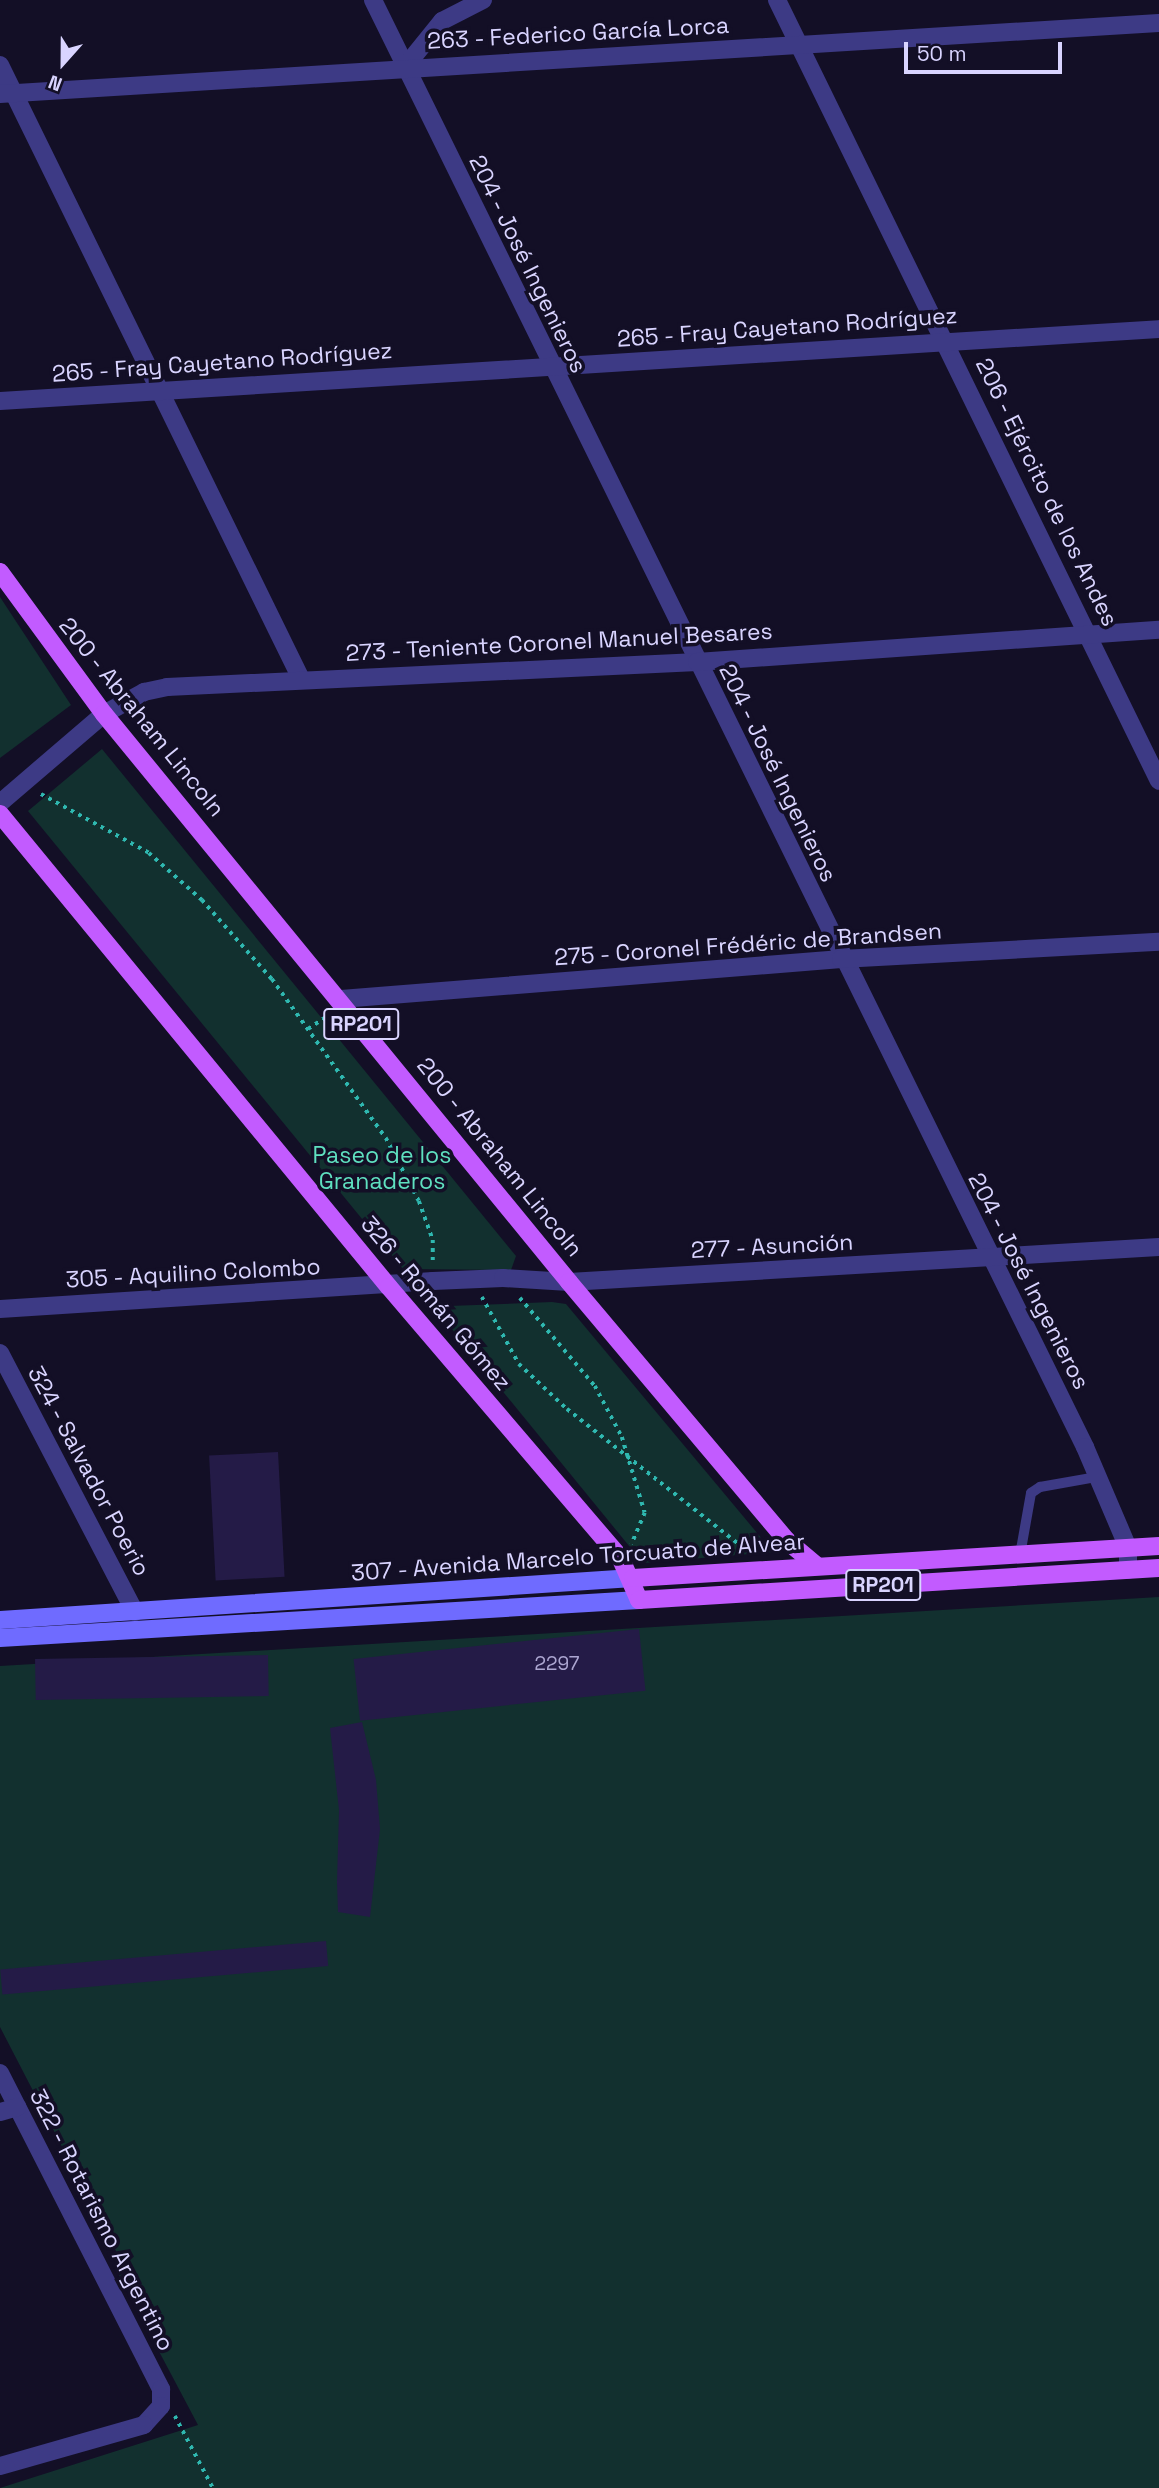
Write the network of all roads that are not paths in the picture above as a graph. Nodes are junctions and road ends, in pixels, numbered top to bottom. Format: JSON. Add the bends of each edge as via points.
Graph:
{"nodes":[{"id":1,"x":373,"y":0,"type":"edge"},
{"id":2,"x":483,"y":0,"type":"edge"},
{"id":3,"x":777,"y":0,"type":"edge"},
{"id":4,"x":1159,"y":23,"type":"edge"},
{"id":5,"x":800,"y":45,"type":"junction"},
{"id":6,"x":0,"y":65,"type":"edge"},
{"id":7,"x":405,"y":67,"type":"junction"},
{"id":8,"x":8,"y":94,"type":"edge"},
{"id":9,"x":1159,"y":329,"type":"edge"},
{"id":10,"x":944,"y":341,"type":"junction"},
{"id":11,"x":550,"y":367,"type":"junction"},
{"id":12,"x":159,"y":388,"type":"junction"},
{"id":13,"x":0,"y":401,"type":"edge"},
{"id":14,"x":0,"y":572,"type":"edge"},
{"id":15,"x":1159,"y":630,"type":"edge"},
{"id":16,"x":1090,"y":634,"type":"junction"},
{"id":17,"x":697,"y":662,"type":"junction"},
{"id":18,"x":301,"y":679,"type":"junction"},
{"id":19,"x":104,"y":714,"type":"junction"},
{"id":20,"x":1159,"y":781,"type":"edge"},
{"id":21,"x":0,"y":803,"type":"edge"},
{"id":22,"x":0,"y":814,"type":"edge"},
{"id":23,"x":1159,"y":942,"type":"edge"},
{"id":24,"x":841,"y":959,"type":"junction"},
{"id":25,"x":341,"y":999,"type":"junction"},
{"id":26,"x":1159,"y":1247,"type":"edge"},
{"id":27,"x":990,"y":1258,"type":"junction"},
{"id":28,"x":569,"y":1282,"type":"junction"},
{"id":29,"x":389,"y":1287,"type":"junction"},
{"id":30,"x":0,"y":1310,"type":"edge"},
{"id":31,"x":0,"y":1353,"type":"edge"},
{"id":32,"x":1097,"y":1476,"type":"junction"},
{"id":33,"x":1159,"y":1546,"type":"edge"},
{"id":34,"x":1128,"y":1548,"type":"junction"},
{"id":35,"x":1020,"y":1555,"type":"junction"},
{"id":36,"x":817,"y":1566,"type":"junction"},
{"id":37,"x":1159,"y":1568,"type":"edge"},
{"id":38,"x":1128,"y":1570,"type":"junction"},
{"id":39,"x":633,"y":1578,"type":"junction"},
{"id":40,"x":639,"y":1600,"type":"junction"},
{"id":41,"x":135,"y":1612,"type":"junction"},
{"id":42,"x":0,"y":1620,"type":"edge"},
{"id":43,"x":0,"y":1638,"type":"edge"},
{"id":44,"x":0,"y":2074,"type":"edge"},
{"id":45,"x":9,"y":2110,"type":"edge"},
{"id":46,"x":0,"y":2466,"type":"edge"}],
"edges":[{"from":1,"to":7,"type":"street","name":"204 - José Ingenieros"},
{"from":2,"to":7,"type":"street","via":[[442,21]]},
{"from":3,"to":5,"type":"street","name":"206 - Ejército de los Andes"},
{"from":4,"to":5,"type":"street","name":"263 - Federico García Lorca"},
{"from":5,"to":7,"type":"street","name":"263 - Federico García Lorca"},
{"from":5,"to":10,"type":"street","name":"206 - Ejército de los Andes"},
{"from":6,"to":8,"type":"street"},
{"from":7,"to":8,"type":"street","name":"263 - Federico García Lorca"},
{"from":7,"to":11,"type":"street","name":"204 - José Ingenieros"},
{"from":8,"to":12,"type":"street"},
{"from":9,"to":10,"type":"street","name":"265 - Fray Cayetano Rodríguez"},
{"from":10,"to":11,"type":"street","name":"265 - Fray Cayetano Rodríguez"},
{"from":10,"to":16,"type":"street","name":"206 - Ejército de los Andes"},
{"from":11,"to":12,"type":"street","name":"265 - Fray Cayetano Rodríguez"},
{"from":11,"to":17,"type":"street","name":"204 - José Ingenieros"},
{"from":12,"to":13,"type":"street","name":"265 - Fray Cayetano Rodríguez"},
{"from":12,"to":18,"type":"street"},
{"from":14,"to":19,"type":"main road","name":"200 - Abraham Lincoln","number":"RP201"},
{"from":15,"to":16,"type":"street","name":"273 - Teniente Coronel Manuel Besares"},
{"from":16,"to":17,"type":"street","name":"273 - Teniente Coronel Manuel Besares"},
{"from":16,"to":20,"type":"street","name":"206 - Ejército de los Andes"},
{"from":17,"to":18,"type":"street","name":"273 - Teniente Coronel Manuel Besares"},
{"from":17,"to":24,"type":"street","name":"204 - José Ingenieros"},
{"from":18,"to":19,"type":"street","name":"273 - Teniente Coronel Manuel Besares","via":[[167,687],[144,692]]},
{"from":19,"to":21,"type":"street","name":"273 - Teniente Coronel Manuel Besares"},
{"from":19,"to":25,"type":"main road","name":"200 - Abraham Lincoln","number":"RP201"},
{"from":22,"to":29,"type":"main road","name":"326 - Román Gómez"},
{"from":23,"to":24,"type":"street","name":"275 - Coronel Frédéric de Brandsen"},
{"from":24,"to":25,"type":"street","name":"275 - Coronel Frédéric de Brandsen"},
{"from":24,"to":27,"type":"street","name":"204 - José Ingenieros"},
{"from":25,"to":28,"type":"main road","name":"200 - Abraham Lincoln","number":"RP201"},
{"from":26,"to":27,"type":"street","name":"277 - Asunción"},
{"from":27,"to":28,"type":"street","name":"277 - Asunción"},
{"from":27,"to":32,"type":"street","name":"204 - José Ingenieros"},
{"from":28,"to":29,"type":"street","name":"277 - Asunción","via":[[503,1278]]},
{"from":28,"to":36,"type":"main road","name":"200 - Abraham Lincoln","number":"RP201","via":[[786,1540]]},
{"from":29,"to":30,"type":"street","name":"305 - Aquilino Colombo"},
{"from":29,"to":39,"type":"main road","name":"326 - Román Gómez","via":[[621,1557]]},
{"from":31,"to":41,"type":"street","name":"324 - Salvador Poerio"},
{"from":32,"to":34,"type":"street","name":"204 - José Ingenieros"},
{"from":32,"to":35,"type":"lane","via":[[1040,1486],[1031,1493]]},
{"from":33,"to":34,"type":"main road","name":"307 - Avenida Marcelo Torcuato de Alvear","number":"RP201"},
{"from":34,"to":35,"type":"main road","name":"307 - Avenida Marcelo Torcuato de Alvear","number":"RP201"},
{"from":34,"to":38,"type":"street","name":"204 - José Ingenieros"},
{"from":35,"to":36,"type":"main road","name":"307 - Avenida Marcelo Torcuato de Alvear","number":"RP201"},
{"from":36,"to":39,"type":"main road","name":"307 - Avenida Marcelo Torcuato de Alvear","number":"RP201"},
{"from":37,"to":38,"type":"main road","name":"307 - Avenida Marcelo Torcuato de Alvear","number":"RP201"},
{"from":38,"to":40,"type":"main road","name":"307 - Avenida Marcelo Torcuato de Alvear","number":"RP201"},
{"from":39,"to":40,"type":"main road","name":"326 - Román Gómez"},
{"from":39,"to":41,"type":"main road","name":"307 - Avenida Marcelo Torcuato de Alvear"},
{"from":40,"to":43,"type":"main road","name":"307 - Avenida Marcelo Torcuato de Alvear"},
{"from":41,"to":42,"type":"main road","name":"307 - Avenida Marcelo Torcuato de Alvear"},
{"from":44,"to":45,"type":"street","name":"322 - Rotarismo Argentino"},
{"from":45,"to":46,"type":"street","name":"322 - Rotarismo Argentino","via":[[161,2389],[160,2406],[144,2425]]}]}
